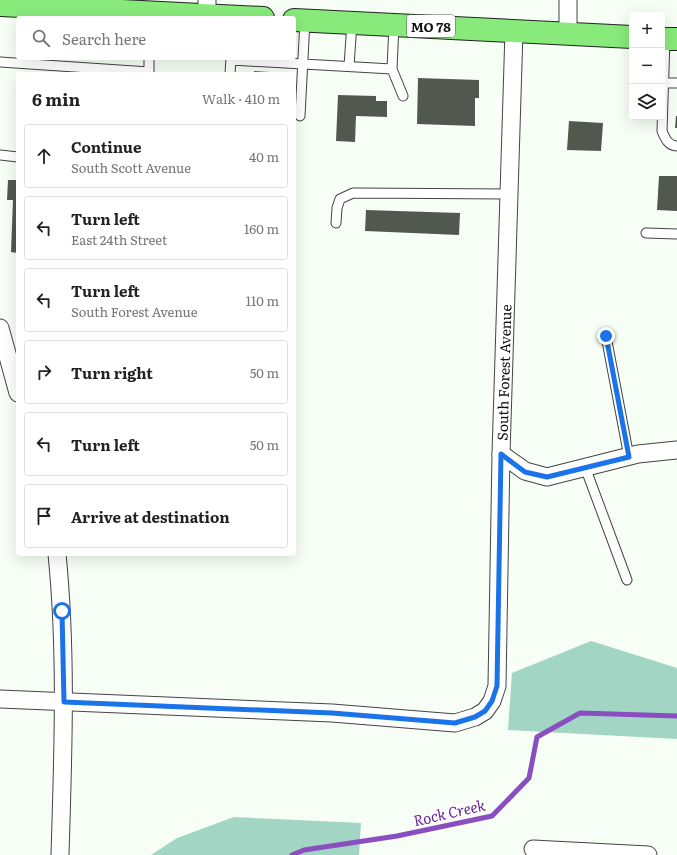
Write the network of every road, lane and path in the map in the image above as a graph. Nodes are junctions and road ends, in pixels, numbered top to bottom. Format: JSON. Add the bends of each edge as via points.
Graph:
{"nodes":[{"id":1,"x":568,"y":0,"type":"edge"},
{"id":2,"x":0,"y":5,"type":"edge"},
{"id":3,"x":207,"y":8,"type":"edge"},
{"id":4,"x":151,"y":10,"type":"edge"},
{"id":5,"x":231,"y":16,"type":"edge"},
{"id":6,"x":299,"y":20,"type":"edge"},
{"id":7,"x":352,"y":23,"type":"junction"},
{"id":8,"x":394,"y":25,"type":"junction"},
{"id":9,"x":514,"y":31,"type":"junction"},
{"id":10,"x":568,"y":34,"type":"junction"},
{"id":11,"x":629,"y":37,"type":"edge"},
{"id":12,"x":668,"y":39,"type":"edge"},
{"id":13,"x":149,"y":60,"type":"edge"},
{"id":14,"x":231,"y":60,"type":"edge"},
{"id":15,"x":245,"y":60,"type":"edge"},
{"id":16,"x":0,"y":62,"type":"edge"},
{"id":17,"x":302,"y":64,"type":"junction"},
{"id":18,"x":665,"y":65,"type":"edge"},
{"id":19,"x":349,"y":66,"type":"junction"},
{"id":20,"x":392,"y":69,"type":"junction"},
{"id":21,"x":135,"y":72,"type":"edge"},
{"id":22,"x":149,"y":72,"type":"edge"},
{"id":23,"x":230,"y":72,"type":"edge"},
{"id":24,"x":665,"y":83,"type":"edge"},
{"id":25,"x":677,"y":83,"type":"edge"},
{"id":26,"x":663,"y":84,"type":"edge"},
{"id":27,"x":403,"y":96,"type":"dead end"},
{"id":28,"x":300,"y":116,"type":"dead end"},
{"id":29,"x":677,"y":146,"type":"edge"},
{"id":30,"x":0,"y":156,"type":"edge"},
{"id":31,"x":16,"y":157,"type":"edge"},
{"id":32,"x":509,"y":194,"type":"junction"},
{"id":33,"x":336,"y":223,"type":"dead end"},
{"id":34,"x":646,"y":233,"type":"dead end"},
{"id":35,"x":677,"y":234,"type":"edge"},
{"id":36,"x":0,"y":328,"type":"edge"},
{"id":37,"x":606,"y":336,"type":"dead end"},
{"id":38,"x":16,"y":386,"type":"edge"},
{"id":39,"x":677,"y":450,"type":"edge"},
{"id":40,"x":501,"y":454,"type":"junction"},
{"id":41,"x":629,"y":457,"type":"junction"},
{"id":42,"x":585,"y":467,"type":"junction"},
{"id":43,"x":57,"y":556,"type":"edge"},
{"id":44,"x":627,"y":580,"type":"dead end"},
{"id":45,"x":0,"y":699,"type":"edge"},
{"id":46,"x":64,"y":702,"type":"junction"},
{"id":47,"x":533,"y":849,"type":"dead end"},
{"id":48,"x":60,"y":855,"type":"edge"},
{"id":49,"x":648,"y":855,"type":"edge"}],
"edges":[{"from":1,"to":10,"type":"street"},
{"from":2,"to":4,"type":"main road"},
{"from":3,"to":4,"type":"main road"},
{"from":3,"to":5,"type":"main road"},
{"from":6,"to":7,"type":"main road","number":"MO 78"},
{"from":6,"to":17,"type":"lane"},
{"from":7,"to":8,"type":"main road","number":"MO 78"},
{"from":7,"to":19,"type":"lane"},
{"from":8,"to":9,"type":"main road","number":"MO 78"},
{"from":8,"to":20,"type":"lane"},
{"from":9,"to":10,"type":"main road","number":"MO 78"},
{"from":9,"to":32,"type":"street","name":"South Forest Avenue"},
{"from":10,"to":11,"type":"main road","number":"MO 78"},
{"from":12,"to":18,"type":"lane"},
{"from":13,"to":22,"type":"lane"},
{"from":14,"to":23,"type":"lane"},
{"from":15,"to":17,"type":"lane"},
{"from":16,"to":21,"type":"lane"},
{"from":17,"to":19,"type":"lane"},
{"from":17,"to":28,"type":"lane"},
{"from":19,"to":20,"type":"lane"},
{"from":20,"to":27,"type":"lane"},
{"from":24,"to":25,"type":"lane"},
{"from":26,"to":29,"type":"lane","via":[[662,131],[666,140]]},
{"from":30,"to":31,"type":"lane"},
{"from":32,"to":33,"type":"lane","via":[[353,193],[340,199]]},
{"from":32,"to":40,"type":"street","name":"South Forest Avenue"},
{"from":34,"to":35,"type":"lane"},
{"from":36,"to":38,"type":"street"},
{"from":37,"to":41,"type":"lane"},
{"from":39,"to":41,"type":"street"},
{"from":40,"to":42,"type":"street","via":[[525,472],[547,477]]},
{"from":40,"to":46,"type":"street","name":"South Forest Avenue","via":[[497,686],[485,711],[475,717],[455,723],[332,713]]},
{"from":41,"to":42,"type":"street"},
{"from":42,"to":44,"type":"lane"},
{"from":43,"to":46,"type":"street","via":[[62,611]]},
{"from":45,"to":46,"type":"street"},
{"from":46,"to":48,"type":"street"},
{"from":47,"to":49,"type":"street"}]}
